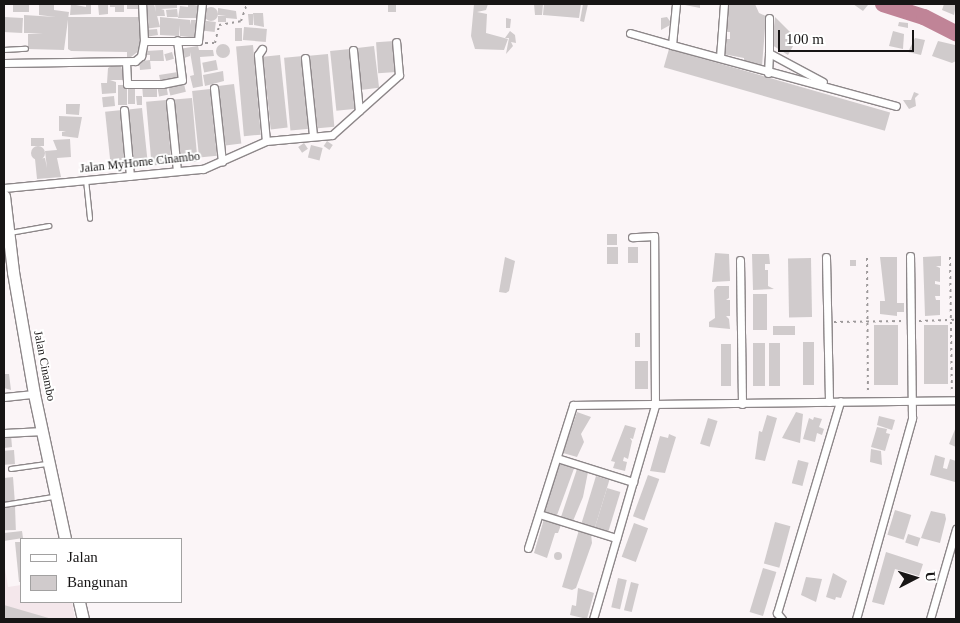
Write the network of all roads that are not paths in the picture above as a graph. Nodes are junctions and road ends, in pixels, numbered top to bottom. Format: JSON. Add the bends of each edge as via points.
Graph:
{"nodes":[{"id":1,"x":142,"y":4,"type":"edge"},
{"id":2,"x":202,"y":4,"type":"edge"},
{"id":3,"x":676,"y":4,"type":"edge"},
{"id":4,"x":724,"y":4,"type":"edge"},
{"id":5,"x":769,"y":18,"type":"dead end"},
{"id":6,"x":630,"y":33,"type":"dead end"},
{"id":7,"x":177,"y":40,"type":"junction"},
{"id":8,"x":144,"y":41,"type":"junction"},
{"id":9,"x":396,"y":42,"type":"dead end"},
{"id":10,"x":672,"y":45,"type":"junction"},
{"id":11,"x":262,"y":48,"type":"dead end"},
{"id":12,"x":26,"y":49,"type":"dead end"},
{"id":13,"x":4,"y":50,"type":"edge"},
{"id":14,"x":353,"y":50,"type":"dead end"},
{"id":15,"x":769,"y":53,"type":"junction"},
{"id":16,"x":720,"y":57,"type":"junction"},
{"id":17,"x":305,"y":58,"type":"dead end"},
{"id":18,"x":4,"y":62,"type":"edge"},
{"id":19,"x":126,"y":62,"type":"junction"},
{"id":20,"x":768,"y":72,"type":"junction"},
{"id":21,"x":832,"y":86,"type":"junction"},
{"id":22,"x":214,"y":88,"type":"dead end"},
{"id":23,"x":375,"y":97,"type":"junction"},
{"id":24,"x":358,"y":98,"type":"junction"},
{"id":25,"x":170,"y":102,"type":"dead end"},
{"id":26,"x":896,"y":106,"type":"dead end"},
{"id":27,"x":124,"y":110,"type":"dead end"},
{"id":28,"x":360,"y":111,"type":"junction"},
{"id":29,"x":313,"y":136,"type":"junction"},
{"id":30,"x":266,"y":141,"type":"junction"},
{"id":31,"x":222,"y":162,"type":"junction"},
{"id":32,"x":177,"y":171,"type":"junction"},
{"id":33,"x":130,"y":176,"type":"junction"},
{"id":34,"x":86,"y":180,"type":"junction"},
{"id":35,"x":4,"y":188,"type":"edge"},
{"id":36,"x":4,"y":196,"type":"edge"},
{"id":37,"x":90,"y":219,"type":"dead end"},
{"id":38,"x":49,"y":226,"type":"dead end"},
{"id":39,"x":8,"y":235,"type":"junction"},
{"id":40,"x":632,"y":237,"type":"dead end"},
{"id":41,"x":910,"y":256,"type":"dead end"},
{"id":42,"x":826,"y":257,"type":"dead end"},
{"id":43,"x":740,"y":260,"type":"dead end"},
{"id":44,"x":8,"y":273,"type":"edge"},
{"id":45,"x":34,"y":394,"type":"junction"},
{"id":46,"x":4,"y":397,"type":"edge"},
{"id":47,"x":912,"y":400,"type":"junction"},
{"id":48,"x":954,"y":400,"type":"edge"},
{"id":49,"x":840,"y":401,"type":"junction"},
{"id":50,"x":829,"y":402,"type":"junction"},
{"id":51,"x":742,"y":404,"type":"junction"},
{"id":52,"x":655,"y":405,"type":"junction"},
{"id":53,"x":43,"y":431,"type":"junction"},
{"id":54,"x":4,"y":433,"type":"edge"},
{"id":55,"x":557,"y":458,"type":"junction"},
{"id":56,"x":49,"y":464,"type":"junction"},
{"id":57,"x":11,"y":469,"type":"dead end"},
{"id":58,"x":633,"y":482,"type":"junction"},
{"id":59,"x":56,"y":497,"type":"junction"},
{"id":60,"x":4,"y":505,"type":"edge"},
{"id":61,"x":539,"y":514,"type":"junction"},
{"id":62,"x":956,"y":529,"type":"edge"},
{"id":63,"x":65,"y":538,"type":"edge"},
{"id":64,"x":616,"y":538,"type":"junction"},
{"id":65,"x":528,"y":548,"type":"dead end"},
{"id":66,"x":79,"y":603,"type":"edge"},
{"id":67,"x":83,"y":619,"type":"edge"},
{"id":68,"x":593,"y":619,"type":"edge"},
{"id":69,"x":782,"y":619,"type":"edge"},
{"id":70,"x":856,"y":619,"type":"edge"},
{"id":71,"x":930,"y":619,"type":"edge"}],
"edges":[{"from":1,"to":8,"type":"street"},
{"from":2,"to":7,"type":"street","via":[[198,41]]},
{"from":3,"to":10,"type":"street"},
{"from":4,"to":16,"type":"street"},
{"from":5,"to":15,"type":"street"},
{"from":6,"to":10,"type":"street"},
{"from":7,"to":8,"type":"street"},
{"from":7,"to":19,"type":"street","via":[[182,80],[162,84],[126,84]]},
{"from":8,"to":19,"type":"street","via":[[139,58]]},
{"from":9,"to":23,"type":"street","name":"Jalan MyHome Cinambo","via":[[400,75]]},
{"from":10,"to":16,"type":"street"},
{"from":11,"to":30,"type":"street","via":[[258,54]]},
{"from":12,"to":13,"type":"lane"},
{"from":14,"to":24,"type":"street"},
{"from":15,"to":20,"type":"street"},
{"from":15,"to":21,"type":"street"},
{"from":16,"to":20,"type":"street"},
{"from":17,"to":29,"type":"street"},
{"from":18,"to":19,"type":"street"},
{"from":20,"to":21,"type":"street"},
{"from":21,"to":26,"type":"street","via":[[862,98]]},
{"from":22,"to":31,"type":"street"},
{"from":23,"to":24,"type":"street"},
{"from":23,"to":28,"type":"street","name":"Jalan MyHome Cinambo"},
{"from":24,"to":28,"type":"street"},
{"from":25,"to":32,"type":"street"},
{"from":27,"to":33,"type":"street"},
{"from":28,"to":29,"type":"street","name":"Jalan MyHome Cinambo","via":[[332,134]]},
{"from":29,"to":30,"type":"street","name":"Jalan MyHome Cinambo"},
{"from":30,"to":31,"type":"street","name":"Jalan MyHome Cinambo"},
{"from":31,"to":32,"type":"street","name":"Jalan MyHome Cinambo","via":[[203,169]]},
{"from":32,"to":33,"type":"street","name":"Jalan MyHome Cinambo"},
{"from":33,"to":34,"type":"street","name":"Jalan MyHome Cinambo"},
{"from":34,"to":35,"type":"street","name":"Jalan MyHome Cinambo"},
{"from":34,"to":37,"type":"lane"},
{"from":36,"to":39,"type":"main road","name":"Jalan Cinambo"},
{"from":38,"to":39,"type":"lane"},
{"from":39,"to":44,"type":"main road","name":"Jalan Cinambo","via":[[11,259]]},
{"from":40,"to":52,"type":"street","via":[[654,236]]},
{"from":41,"to":47,"type":"street"},
{"from":42,"to":50,"type":"street"},
{"from":43,"to":51,"type":"street"},
{"from":44,"to":45,"type":"main road","name":"Jalan Cinambo"},
{"from":45,"to":46,"type":"street"},
{"from":45,"to":53,"type":"main road","name":"Jalan Cinambo"},
{"from":47,"to":48,"type":"street"},
{"from":47,"to":49,"type":"street"},
{"from":47,"to":70,"type":"street","via":[[912,418]]},
{"from":49,"to":50,"type":"street"},
{"from":49,"to":69,"type":"street","via":[[777,613]]},
{"from":50,"to":51,"type":"street"},
{"from":51,"to":52,"type":"street"},
{"from":52,"to":55,"type":"street","via":[[573,405]]},
{"from":52,"to":58,"type":"street"},
{"from":53,"to":54,"type":"street"},
{"from":53,"to":56,"type":"main road","name":"Jalan Cinambo"},
{"from":55,"to":58,"type":"street"},
{"from":55,"to":61,"type":"street"},
{"from":56,"to":57,"type":"lane"},
{"from":56,"to":59,"type":"main road","name":"Jalan Cinambo"},
{"from":58,"to":64,"type":"street"},
{"from":59,"to":60,"type":"lane"},
{"from":59,"to":63,"type":"main road","name":"Jalan Cinambo"},
{"from":61,"to":64,"type":"street"},
{"from":61,"to":65,"type":"street"},
{"from":62,"to":71,"type":"street"},
{"from":64,"to":68,"type":"street"},
{"from":66,"to":67,"type":"main road"}]}
